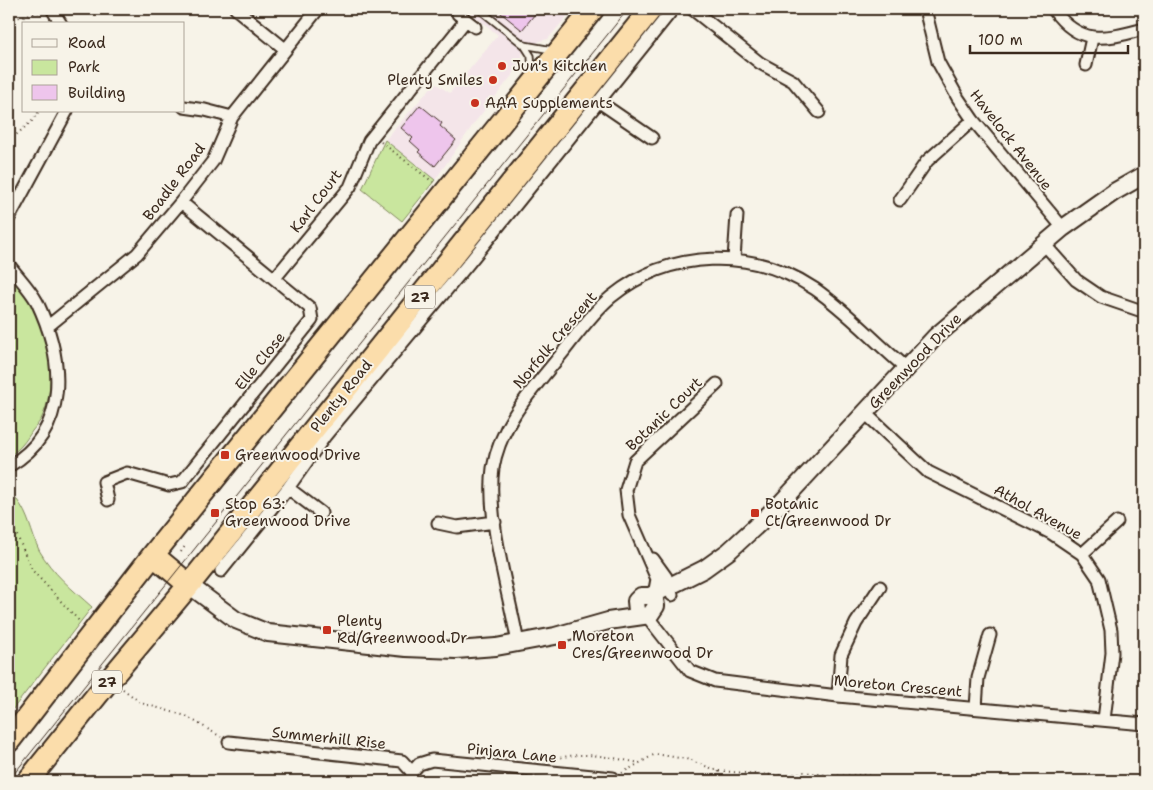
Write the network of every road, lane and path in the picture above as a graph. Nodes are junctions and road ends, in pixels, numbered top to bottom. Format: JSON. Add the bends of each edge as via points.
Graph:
{"nodes":[{"id":1,"x":51,"y":9,"type":"edge"},
{"id":2,"x":236,"y":9,"type":"edge"},
{"id":3,"x":318,"y":9,"type":"edge"},
{"id":4,"x":479,"y":9,"type":"edge"},
{"id":5,"x":593,"y":9,"type":"edge"},
{"id":6,"x":651,"y":9,"type":"edge"},
{"id":7,"x":673,"y":9,"type":"edge"},
{"id":8,"x":692,"y":9,"type":"edge"},
{"id":9,"x":925,"y":9,"type":"edge"},
{"id":10,"x":1054,"y":9,"type":"edge"},
{"id":11,"x":9,"y":20,"type":"edge"},
{"id":12,"x":60,"y":22,"type":"edge"},
{"id":13,"x":475,"y":27,"type":"dead end"},
{"id":14,"x":1144,"y":29,"type":"edge"},
{"id":15,"x":1092,"y":38,"type":"junction"},
{"id":16,"x":524,"y":45,"type":"junction"},
{"id":17,"x":285,"y":49,"type":"junction"},
{"id":18,"x":561,"y":49,"type":"junction"},
{"id":19,"x":1086,"y":65,"type":"dead end"},
{"id":20,"x":533,"y":84,"type":"junction"},
{"id":21,"x":598,"y":101,"type":"junction"},
{"id":22,"x":185,"y":108,"type":"edge"},
{"id":23,"x":38,"y":112,"type":"edge"},
{"id":24,"x":66,"y":112,"type":"edge"},
{"id":25,"x":819,"y":112,"type":"dead end"},
{"id":26,"x":232,"y":117,"type":"junction"},
{"id":27,"x":973,"y":120,"type":"junction"},
{"id":28,"x":374,"y":136,"type":"junction"},
{"id":29,"x":652,"y":138,"type":"dead end"},
{"id":30,"x":9,"y":141,"type":"edge"},
{"id":31,"x":528,"y":175,"type":"junction"},
{"id":32,"x":1144,"y":175,"type":"edge"},
{"id":33,"x":446,"y":192,"type":"junction"},
{"id":34,"x":900,"y":200,"type":"dead end"},
{"id":35,"x":181,"y":202,"type":"junction"},
{"id":36,"x":737,"y":215,"type":"dead end"},
{"id":37,"x":9,"y":218,"type":"edge"},
{"id":38,"x":1063,"y":228,"type":"junction"},
{"id":39,"x":1044,"y":244,"type":"junction"},
{"id":40,"x":734,"y":259,"type":"junction"},
{"id":41,"x":9,"y":265,"type":"edge"},
{"id":42,"x":275,"y":278,"type":"junction"},
{"id":43,"x":1139,"y":310,"type":"dead end"},
{"id":44,"x":47,"y":328,"type":"junction"},
{"id":45,"x":906,"y":368,"type":"junction"},
{"id":46,"x":717,"y":384,"type":"dead end"},
{"id":47,"x":865,"y":413,"type":"junction"},
{"id":48,"x":9,"y":466,"type":"edge"},
{"id":49,"x":288,"y":488,"type":"junction"},
{"id":50,"x":108,"y":500,"type":"dead end"},
{"id":51,"x":321,"y":513,"type":"dead end"},
{"id":52,"x":9,"y":517,"type":"edge"},
{"id":53,"x":495,"y":522,"type":"junction"},
{"id":54,"x":1117,"y":522,"type":"dead end"},
{"id":55,"x":438,"y":523,"type":"dead end"},
{"id":56,"x":248,"y":537,"type":"junction"},
{"id":57,"x":226,"y":540,"type":"junction"},
{"id":58,"x":185,"y":546,"type":"dead end"},
{"id":59,"x":646,"y":550,"type":"junction"},
{"id":60,"x":181,"y":552,"type":"dead end"},
{"id":61,"x":1082,"y":554,"type":"junction"},
{"id":62,"x":153,"y":555,"type":"junction"},
{"id":63,"x":221,"y":572,"type":"dead end"},
{"id":64,"x":189,"y":585,"type":"junction"},
{"id":65,"x":880,"y":587,"type":"dead end"},
{"id":66,"x":671,"y":591,"type":"junction"},
{"id":67,"x":649,"y":606,"type":"junction"},
{"id":68,"x":81,"y":623,"type":"dead end"},
{"id":69,"x":990,"y":635,"type":"dead end"},
{"id":70,"x":518,"y":643,"type":"junction"},
{"id":71,"x":120,"y":683,"type":"dead end"},
{"id":72,"x":838,"y":696,"type":"junction"},
{"id":73,"x":976,"y":708,"type":"junction"},
{"id":74,"x":1104,"y":720,"type":"junction"},
{"id":75,"x":1144,"y":724,"type":"edge"},
{"id":76,"x":9,"y":741,"type":"edge"},
{"id":77,"x":229,"y":742,"type":"joint"},
{"id":78,"x":640,"y":762,"type":"junction"},
{"id":79,"x":719,"y":770,"type":"junction"},
{"id":80,"x":545,"y":771,"type":"junction"},
{"id":81,"x":412,"y":777,"type":"edge"},
{"id":82,"x":613,"y":778,"type":"joint"},
{"id":83,"x":28,"y":781,"type":"edge"},
{"id":84,"x":716,"y":781,"type":"edge"},
{"id":85,"x":890,"y":781,"type":"edge"}],
"edges":[{"from":1,"to":11,"type":"path"},
{"from":1,"to":12,"type":"street"},
{"from":2,"to":17,"type":"street"},
{"from":3,"to":17,"type":"street","name":"Boadle Road"},
{"from":4,"to":16,"type":"lane"},
{"from":5,"to":18,"type":"highway","number":"27"},
{"from":6,"to":31,"type":"highway","name":"Plenty Road","number":"27"},
{"from":7,"to":21,"type":"street"},
{"from":8,"to":25,"type":"street","via":[[760,63],[793,81]]},
{"from":9,"to":27,"type":"street","name":"Havelock Avenue","via":[[938,62]]},
{"from":10,"to":15,"type":"street","via":[[1073,29]]},
{"from":13,"to":28,"type":"street","name":"Karl Court","via":[[462,17]]},
{"from":14,"to":15,"type":"street","via":[[1116,37]]},
{"from":15,"to":19,"type":"street"},
{"from":16,"to":18,"type":"lane"},
{"from":16,"to":20,"type":"lane","via":[[531,56]]},
{"from":17,"to":26,"type":"street","name":"Boadle Road"},
{"from":18,"to":20,"type":"highway","number":"27"},
{"from":20,"to":33,"type":"highway","number":"27"},
{"from":21,"to":29,"type":"street"},
{"from":21,"to":31,"type":"street"},
{"from":22,"to":26,"type":"street"},
{"from":23,"to":30,"type":"path"},
{"from":24,"to":37,"type":"street"},
{"from":26,"to":35,"type":"street","name":"Boadle Road","via":[[213,161]]},
{"from":27,"to":34,"type":"street","via":[[927,161]]},
{"from":27,"to":38,"type":"street","name":"Havelock Avenue"},
{"from":28,"to":33,"type":"path"},
{"from":28,"to":42,"type":"street","name":"Karl Court","via":[[350,187]]},
{"from":31,"to":49,"type":"street"},
{"from":31,"to":57,"type":"highway","name":"Plenty Road","number":"27"},
{"from":32,"to":38,"type":"street","name":"Greenwood Drive"},
{"from":33,"to":62,"type":"highway","number":"27"},
{"from":35,"to":42,"type":"street","name":"Elle Close"},
{"from":35,"to":44,"type":"street","name":"Boadle Road","via":[[137,254]]},
{"from":36,"to":40,"type":"street"},
{"from":38,"to":39,"type":"street","name":"Greenwood Drive"},
{"from":39,"to":43,"type":"street","via":[[1076,280],[1101,297]]},
{"from":39,"to":45,"type":"street","name":"Greenwood Drive","via":[[936,336]]},
{"from":40,"to":45,"type":"street","name":"Norfolk Crescent","via":[[768,266],[803,282],[829,300]]},
{"from":40,"to":53,"type":"street","name":"Norfolk Crescent","via":[[692,260],[656,270],[625,286],[600,307],[524,400],[505,429],[493,469]]},
{"from":41,"to":44,"type":"street","via":[[36,300]]},
{"from":42,"to":50,"type":"street","name":"Elle Close","via":[[310,308],[312,320],[182,482],[169,485],[127,473],[104,482]]},
{"from":44,"to":48,"type":"street","via":[[55,351],[58,387],[51,419],[35,444],[20,460]]},
{"from":45,"to":47,"type":"street","name":"Greenwood Drive"},
{"from":46,"to":59,"type":"street","name":"Botanic Court","via":[[634,461],[626,490],[629,515]]},
{"from":47,"to":61,"type":"street","name":"Athol Avenue","via":[[928,472],[1051,533]]},
{"from":47,"to":66,"type":"street","name":"Greenwood Drive","via":[[757,527],[687,585]]},
{"from":49,"to":51,"type":"street"},
{"from":49,"to":56,"type":"street"},
{"from":52,"to":68,"type":"path","via":[[32,570]]},
{"from":53,"to":55,"type":"street","via":[[457,527]]},
{"from":53,"to":70,"type":"street","name":"Norfolk Crescent"},
{"from":54,"to":61,"type":"street"},
{"from":56,"to":57,"type":"street"},
{"from":56,"to":63,"type":"street"},
{"from":57,"to":64,"type":"highway","name":"Plenty Road","number":"27"},
{"from":58,"to":60,"type":"path"},
{"from":59,"to":66,"type":"street","name":"Botanic Court","via":[[666,577]]},
{"from":59,"to":67,"type":"street","name":"Botanic Court","via":[[656,579]]},
{"from":61,"to":74,"type":"street","name":"Athol Avenue","via":[[1099,579],[1111,630],[1112,653]]},
{"from":62,"to":64,"type":"highway"},
{"from":62,"to":76,"type":"highway","number":"27"},
{"from":64,"to":70,"type":"street","name":"Greenwood Drive","via":[[236,620],[278,635],[429,649],[474,649]]},
{"from":64,"to":83,"type":"highway","name":"Plenty Road","number":"27"},
{"from":65,"to":72,"type":"street","via":[[856,622],[841,655]]},
{"from":66,"to":67,"type":"street","name":"Greenwood Drive"},
{"from":67,"to":70,"type":"street","name":"Greenwood Drive","via":[[555,636]]},
{"from":67,"to":72,"type":"street","name":"Moreton Crescent","via":[[666,640],[690,671],[715,682]]},
{"from":69,"to":73,"type":"street","via":[[978,678]]},
{"from":71,"to":77,"type":"path","via":[[124,692],[141,703],[186,716]]},
{"from":72,"to":73,"type":"street","name":"Moreton Crescent"},
{"from":73,"to":74,"type":"street","name":"Moreton Crescent"},
{"from":74,"to":75,"type":"street","name":"Moreton Crescent"},
{"from":77,"to":81,"type":"street","name":"Summerhill Rise","via":[[402,761]]},
{"from":78,"to":79,"type":"path","via":[[655,754],[686,759]]},
{"from":78,"to":80,"type":"path","via":[[578,755],[552,760]]},
{"from":78,"to":82,"type":"path"},
{"from":79,"to":84,"type":"path"},
{"from":79,"to":85,"type":"path","via":[[785,776],[804,772],[833,776],[866,774]]},
{"from":80,"to":81,"type":"street","name":"Pinjara Lane","via":[[432,760],[419,764]]},
{"from":80,"to":82,"type":"street","name":"Pinjara Lane"}]}
